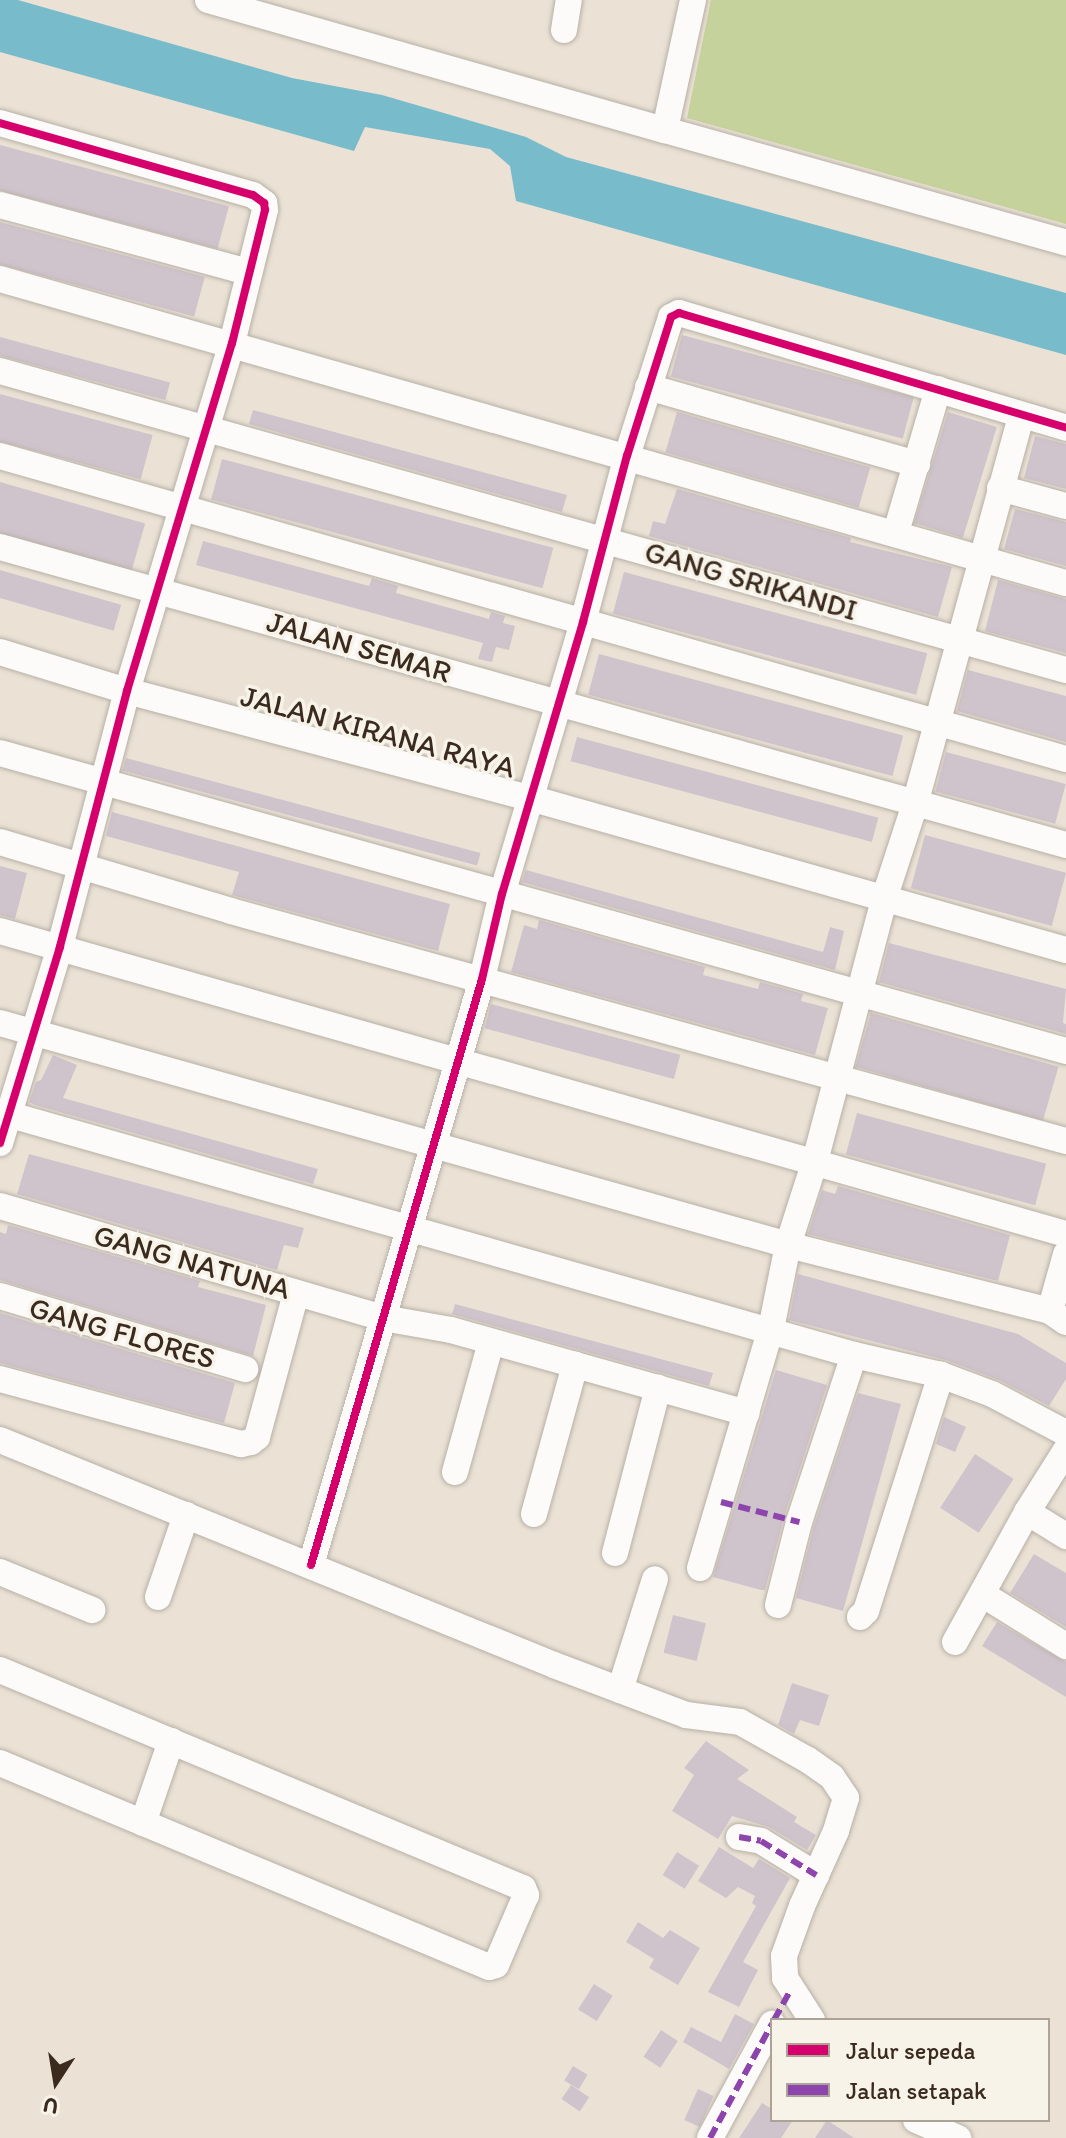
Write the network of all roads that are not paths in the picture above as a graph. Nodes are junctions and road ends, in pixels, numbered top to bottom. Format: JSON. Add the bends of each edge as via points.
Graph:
{"nodes":[{"id":1,"x":208,"y":0,"type":"edge"},
{"id":2,"x":569,"y":0,"type":"edge"},
{"id":3,"x":693,"y":0,"type":"edge"},
{"id":4,"x":564,"y":30,"type":"dead end"},
{"id":5,"x":0,"y":123,"type":"edge"},
{"id":6,"x":665,"y":130,"type":"junction"},
{"id":7,"x":0,"y":205,"type":"edge"},
{"id":8,"x":1066,"y":243,"type":"edge"},
{"id":9,"x":248,"y":272,"type":"junction"},
{"id":10,"x":0,"y":279,"type":"edge"},
{"id":11,"x":232,"y":343,"type":"junction"},
{"id":12,"x":0,"y":371,"type":"edge"},
{"id":13,"x":648,"y":387,"type":"junction"},
{"id":14,"x":938,"y":389,"type":"junction"},
{"id":15,"x":1021,"y":416,"type":"junction"},
{"id":16,"x":205,"y":427,"type":"junction"},
{"id":17,"x":1066,"y":428,"type":"edge"},
{"id":18,"x":0,"y":456,"type":"edge"},
{"id":19,"x":627,"y":456,"type":"junction"},
{"id":20,"x":917,"y":464,"type":"junction"},
{"id":21,"x":1000,"y":488,"type":"junction"},
{"id":22,"x":1066,"y":506,"type":"edge"},
{"id":23,"x":184,"y":510,"type":"junction"},
{"id":24,"x":896,"y":532,"type":"junction"},
{"id":25,"x":606,"y":538,"type":"junction"},
{"id":26,"x":0,"y":547,"type":"edge"},
{"id":27,"x":981,"y":559,"type":"junction"},
{"id":28,"x":1066,"y":583,"type":"edge"},
{"id":29,"x":157,"y":591,"type":"junction"},
{"id":30,"x":583,"y":622,"type":"junction"},
{"id":31,"x":957,"y":641,"type":"junction"},
{"id":32,"x":0,"y":652,"type":"edge"},
{"id":33,"x":1066,"y":670,"type":"edge"},
{"id":34,"x":127,"y":691,"type":"junction"},
{"id":35,"x":559,"y":704,"type":"junction"},
{"id":36,"x":938,"y":723,"type":"junction"},
{"id":37,"x":0,"y":753,"type":"edge"},
{"id":38,"x":1066,"y":759,"type":"edge"},
{"id":39,"x":103,"y":783,"type":"junction"},
{"id":40,"x":530,"y":798,"type":"junction"},
{"id":41,"x":915,"y":804,"type":"junction"},
{"id":42,"x":0,"y":842,"type":"edge"},
{"id":43,"x":1066,"y":845,"type":"edge"},
{"id":44,"x":80,"y":865,"type":"junction"},
{"id":45,"x":502,"y":894,"type":"junction"},
{"id":46,"x":884,"y":899,"type":"junction"},
{"id":47,"x":0,"y":931,"type":"edge"},
{"id":48,"x":60,"y":947,"type":"junction"},
{"id":49,"x":1066,"y":950,"type":"edge"},
{"id":50,"x":482,"y":979,"type":"junction"},
{"id":51,"x":859,"y":995,"type":"junction"},
{"id":52,"x":0,"y":1023,"type":"edge"},
{"id":53,"x":35,"y":1031,"type":"junction"},
{"id":54,"x":1066,"y":1051,"type":"edge"},
{"id":55,"x":457,"y":1063,"type":"junction"},
{"id":56,"x":837,"y":1076,"type":"junction"},
{"id":57,"x":5,"y":1114,"type":"edge"},
{"id":58,"x":1066,"y":1141,"type":"edge"},
{"id":59,"x":0,"y":1143,"type":"edge"},
{"id":60,"x":432,"y":1147,"type":"junction"},
{"id":61,"x":815,"y":1161,"type":"junction"},
{"id":62,"x":0,"y":1206,"type":"edge"},
{"id":63,"x":410,"y":1229,"type":"junction"},
{"id":64,"x":1066,"y":1234,"type":"edge"},
{"id":65,"x":788,"y":1245,"type":"junction"},
{"id":66,"x":1066,"y":1254,"type":"edge"},
{"id":67,"x":296,"y":1293,"type":"junction"},
{"id":68,"x":0,"y":1296,"type":"edge"},
{"id":69,"x":1058,"y":1316,"type":"edge"},
{"id":70,"x":383,"y":1318,"type":"junction"},
{"id":71,"x":771,"y":1329,"type":"junction"},
{"id":72,"x":491,"y":1342,"type":"junction"},
{"id":73,"x":854,"y":1355,"type":"junction"},
{"id":74,"x":575,"y":1365,"type":"junction"},
{"id":75,"x":245,"y":1369,"type":"dead end"},
{"id":76,"x":941,"y":1375,"type":"junction"},
{"id":77,"x":0,"y":1379,"type":"edge"},
{"id":78,"x":658,"y":1388,"type":"junction"},
{"id":79,"x":747,"y":1413,"type":"junction"},
{"id":80,"x":1066,"y":1433,"type":"edge"},
{"id":81,"x":0,"y":1440,"type":"edge"},
{"id":82,"x":1066,"y":1450,"type":"edge"},
{"id":83,"x":455,"y":1472,"type":"dead end"},
{"id":84,"x":1027,"y":1512,"type":"junction"},
{"id":85,"x":534,"y":1514,"type":"dead end"},
{"id":86,"x":186,"y":1515,"type":"junction"},
{"id":87,"x":1066,"y":1536,"type":"edge"},
{"id":88,"x":615,"y":1553,"type":"dead end"},
{"id":89,"x":311,"y":1565,"type":"junction"},
{"id":90,"x":700,"y":1568,"type":"dead end"},
{"id":91,"x":0,"y":1572,"type":"edge"},
{"id":92,"x":655,"y":1579,"type":"dead end"},
{"id":93,"x":982,"y":1594,"type":"junction"},
{"id":94,"x":158,"y":1597,"type":"dead end"},
{"id":95,"x":778,"y":1605,"type":"dead end"},
{"id":96,"x":92,"y":1610,"type":"dead end"},
{"id":97,"x":860,"y":1617,"type":"dead end"},
{"id":98,"x":955,"y":1642,"type":"dead end"},
{"id":99,"x":1066,"y":1646,"type":"edge"},
{"id":100,"x":0,"y":1670,"type":"edge"},
{"id":101,"x":620,"y":1690,"type":"junction"},
{"id":102,"x":171,"y":1741,"type":"junction"},
{"id":103,"x":0,"y":1763,"type":"edge"},
{"id":104,"x":143,"y":1823,"type":"junction"},
{"id":105,"x":739,"y":1837,"type":"dead end"},
{"id":106,"x":816,"y":1875,"type":"junction"},
{"id":107,"x":791,"y":1989,"type":"junction"},
{"id":108,"x":775,"y":2018,"type":"edge"},
{"id":109,"x":811,"y":2018,"type":"edge"},
{"id":110,"x":770,"y":2028,"type":"edge"},
{"id":111,"x":921,"y":2122,"type":"edge"},
{"id":112,"x":710,"y":2138,"type":"edge"},
{"id":113,"x":958,"y":2138,"type":"edge"}],
"edges":[{"from":1,"to":6,"type":"street"},
{"from":2,"to":4,"type":"street"},
{"from":3,"to":6,"type":"street"},
{"from":5,"to":9,"type":"street","via":[[260,198],[265,210]]},
{"from":6,"to":8,"type":"street"},
{"from":7,"to":9,"type":"street"},
{"from":9,"to":11,"type":"street"},
{"from":10,"to":11,"type":"street"},
{"from":11,"to":16,"type":"street"},
{"from":11,"to":19,"type":"street"},
{"from":12,"to":16,"type":"street","name":"GANG SRIKANDI"},
{"from":13,"to":14,"type":"street","via":[[669,320],[679,313]]},
{"from":13,"to":19,"type":"street"},
{"from":13,"to":20,"type":"street"},
{"from":14,"to":15,"type":"street"},
{"from":14,"to":20,"type":"street"},
{"from":15,"to":17,"type":"street"},
{"from":15,"to":21,"type":"street"},
{"from":16,"to":23,"type":"street"},
{"from":16,"to":25,"type":"street","name":"GANG SRIKANDI"},
{"from":18,"to":23,"type":"street"},
{"from":19,"to":24,"type":"street"},
{"from":19,"to":25,"type":"street"},
{"from":20,"to":24,"type":"street"},
{"from":21,"to":22,"type":"street"},
{"from":21,"to":27,"type":"street"},
{"from":23,"to":29,"type":"street"},
{"from":23,"to":30,"type":"street"},
{"from":24,"to":27,"type":"street"},
{"from":25,"to":30,"type":"street"},
{"from":25,"to":31,"type":"street","name":"GANG SRIKANDI"},
{"from":26,"to":29,"type":"street","name":"JALAN SEMAR"},
{"from":27,"to":28,"type":"street"},
{"from":27,"to":31,"type":"street"},
{"from":29,"to":34,"type":"street"},
{"from":29,"to":35,"type":"street","name":"JALAN SEMAR"},
{"from":30,"to":35,"type":"street"},
{"from":30,"to":36,"type":"street"},
{"from":31,"to":33,"type":"street","name":"GANG SRIKANDI"},
{"from":31,"to":36,"type":"street"},
{"from":32,"to":34,"type":"street","name":"JALAN KIRANA RAYA"},
{"from":34,"to":39,"type":"street"},
{"from":34,"to":40,"type":"street","name":"JALAN KIRANA RAYA"},
{"from":35,"to":40,"type":"street"},
{"from":35,"to":41,"type":"street","name":"JALAN SEMAR"},
{"from":36,"to":38,"type":"street"},
{"from":36,"to":41,"type":"street"},
{"from":37,"to":39,"type":"street"},
{"from":39,"to":44,"type":"street"},
{"from":39,"to":45,"type":"street"},
{"from":40,"to":45,"type":"street"},
{"from":40,"to":46,"type":"street","name":"JALAN KIRANA RAYA"},
{"from":41,"to":43,"type":"street","name":"JALAN SEMAR"},
{"from":41,"to":46,"type":"street"},
{"from":42,"to":44,"type":"street"},
{"from":44,"to":48,"type":"street"},
{"from":44,"to":50,"type":"street"},
{"from":45,"to":50,"type":"street"},
{"from":45,"to":51,"type":"street"},
{"from":46,"to":49,"type":"street","name":"JALAN KIRANA RAYA"},
{"from":46,"to":51,"type":"street"},
{"from":47,"to":48,"type":"street"},
{"from":48,"to":53,"type":"street"},
{"from":48,"to":55,"type":"street"},
{"from":50,"to":55,"type":"street"},
{"from":50,"to":56,"type":"street"},
{"from":51,"to":54,"type":"street"},
{"from":51,"to":56,"type":"street"},
{"from":52,"to":53,"type":"street"},
{"from":53,"to":57,"type":"street"},
{"from":53,"to":60,"type":"street"},
{"from":55,"to":60,"type":"street"},
{"from":55,"to":61,"type":"street"},
{"from":56,"to":58,"type":"street"},
{"from":56,"to":61,"type":"street"},
{"from":57,"to":59,"type":"street"},
{"from":57,"to":63,"type":"street"},
{"from":60,"to":63,"type":"street"},
{"from":60,"to":65,"type":"street"},
{"from":61,"to":64,"type":"street"},
{"from":61,"to":65,"type":"street"},
{"from":62,"to":67,"type":"street","name":"GANG NATUNA"},
{"from":63,"to":70,"type":"street"},
{"from":63,"to":71,"type":"street"},
{"from":65,"to":69,"type":"street"},
{"from":65,"to":71,"type":"street"},
{"from":66,"to":69,"type":"street"},
{"from":67,"to":70,"type":"street","name":"GANG NATUNA"},
{"from":67,"to":77,"type":"street","via":[[257,1437],[251,1442],[217,1438]]},
{"from":68,"to":75,"type":"street","name":"GANG FLORES"},
{"from":70,"to":72,"type":"street","name":"GANG NATUNA"},
{"from":70,"to":89,"type":"street"},
{"from":71,"to":73,"type":"street"},
{"from":71,"to":79,"type":"street"},
{"from":72,"to":74,"type":"street","name":"GANG NATUNA"},
{"from":72,"to":83,"type":"street"},
{"from":73,"to":76,"type":"street"},
{"from":73,"to":95,"type":"street","via":[[799,1522]]},
{"from":74,"to":78,"type":"street","name":"GANG NATUNA"},
{"from":74,"to":85,"type":"street"},
{"from":76,"to":80,"type":"street","via":[[992,1394]]},
{"from":76,"to":97,"type":"street"},
{"from":78,"to":79,"type":"street","name":"GANG NATUNA"},
{"from":78,"to":88,"type":"street"},
{"from":79,"to":90,"type":"street"},
{"from":81,"to":86,"type":"street"},
{"from":82,"to":84,"type":"street"},
{"from":84,"to":87,"type":"street"},
{"from":84,"to":93,"type":"street"},
{"from":86,"to":89,"type":"street"},
{"from":86,"to":94,"type":"street"},
{"from":89,"to":101,"type":"street"},
{"from":91,"to":96,"type":"street"},
{"from":92,"to":101,"type":"street"},
{"from":93,"to":98,"type":"street"},
{"from":93,"to":99,"type":"street"},
{"from":100,"to":102,"type":"street"},
{"from":101,"to":106,"type":"street","via":[[686,1715],[740,1722],[832,1777],[845,1801]]},
{"from":102,"to":104,"type":"street"},
{"from":102,"to":104,"type":"street","via":[[523,1888],[526,1895],[491,1968]]},
{"from":103,"to":104,"type":"street"},
{"from":105,"to":106,"type":"street","via":[[761,1841]]},
{"from":106,"to":107,"type":"street","via":[[784,1956]]},
{"from":107,"to":108,"type":"street"},
{"from":107,"to":109,"type":"street"},
{"from":110,"to":112,"type":"street"},
{"from":111,"to":113,"type":"street"}]}
